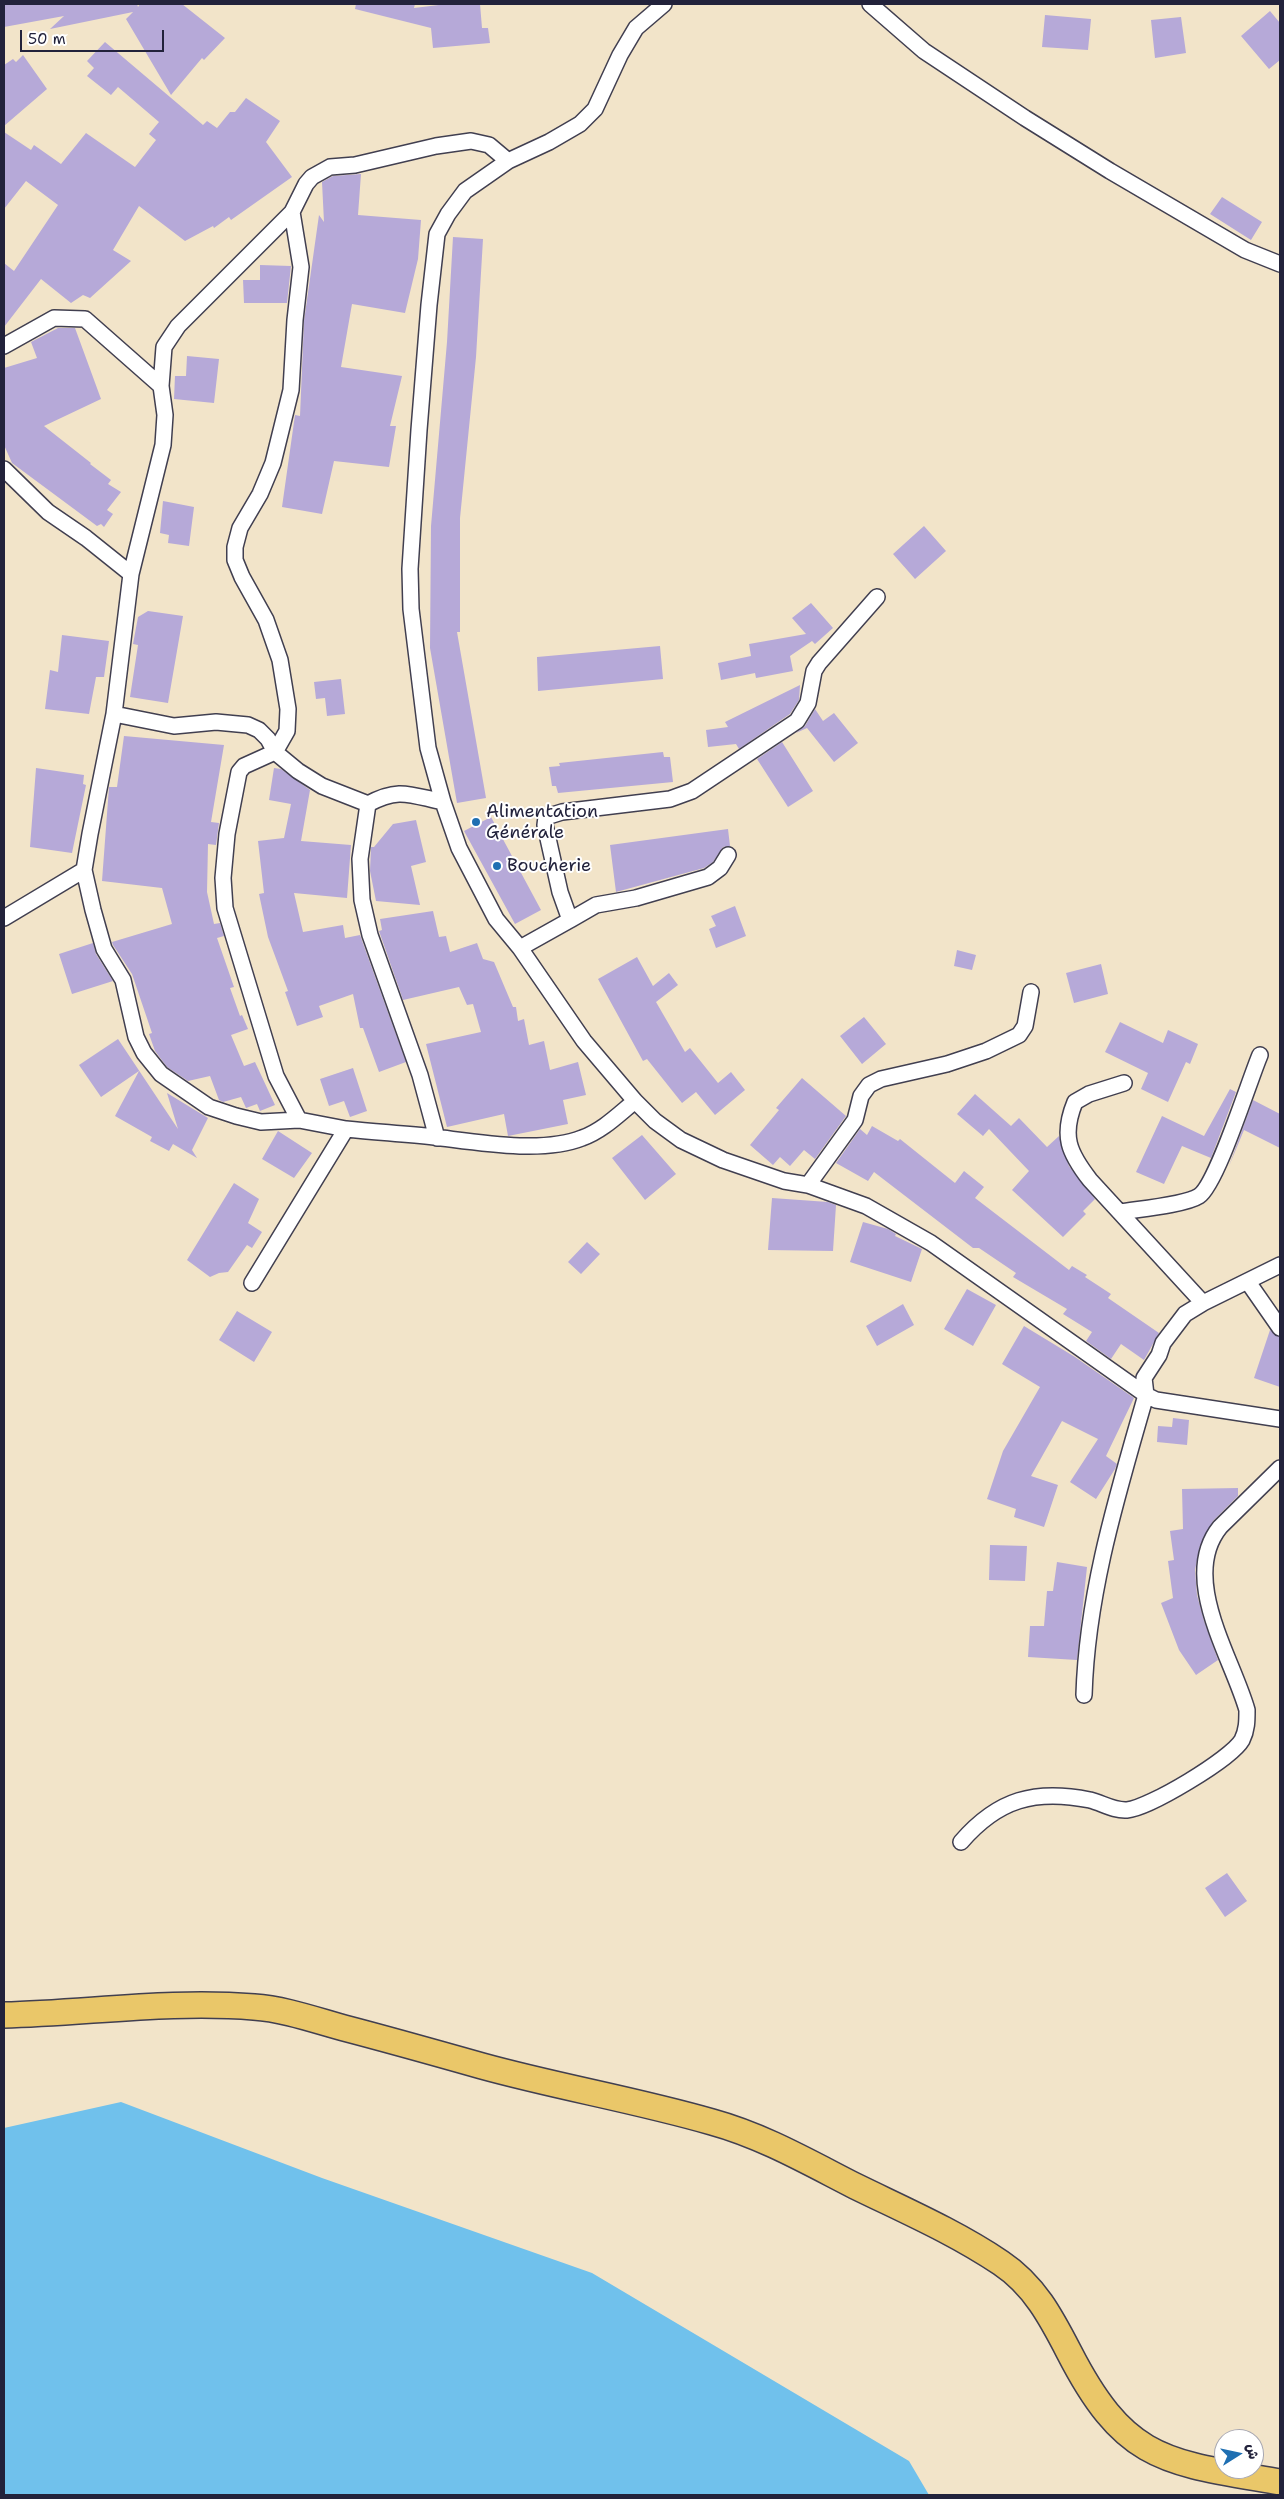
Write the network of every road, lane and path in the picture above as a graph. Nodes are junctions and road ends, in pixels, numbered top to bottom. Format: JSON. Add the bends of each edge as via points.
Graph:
{"nodes":[{"id":1,"x":664,"y":4,"type":"edge"},
{"id":2,"x":870,"y":4,"type":"edge"},
{"id":3,"x":508,"y":161,"type":"junction"},
{"id":4,"x":292,"y":212,"type":"junction"},
{"id":5,"x":1280,"y":264,"type":"edge"},
{"id":6,"x":4,"y":346,"type":"edge"},
{"id":7,"x":161,"y":386,"type":"junction"},
{"id":8,"x":4,"y":470,"type":"edge"},
{"id":9,"x":131,"y":574,"type":"junction"},
{"id":10,"x":877,"y":597,"type":"dead end"},
{"id":11,"x":114,"y":714,"type":"junction"},
{"id":12,"x":275,"y":752,"type":"junction"},
{"id":13,"x":443,"y":802,"type":"junction"},
{"id":14,"x":368,"y":804,"type":"junction"},
{"id":15,"x":728,"y":855,"type":"dead end"},
{"id":16,"x":84,"y":870,"type":"junction"},
{"id":17,"x":4,"y":918,"type":"edge"},
{"id":18,"x":570,"y":920,"type":"junction"},
{"id":19,"x":520,"y":948,"type":"junction"},
{"id":20,"x":1031,"y":992,"type":"dead end"},
{"id":21,"x":1260,"y":1055,"type":"dead end"},
{"id":22,"x":1124,"y":1084,"type":"dead end"},
{"id":23,"x":635,"y":1101,"type":"junction"},
{"id":24,"x":300,"y":1120,"type":"junction"},
{"id":25,"x":346,"y":1129,"type":"junction"},
{"id":26,"x":437,"y":1138,"type":"junction"},
{"id":27,"x":808,"y":1185,"type":"junction"},
{"id":28,"x":1120,"y":1212,"type":"junction"},
{"id":29,"x":1280,"y":1265,"type":"edge"},
{"id":30,"x":1248,"y":1282,"type":"junction"},
{"id":31,"x":252,"y":1283,"type":"dead end"},
{"id":32,"x":1203,"y":1303,"type":"junction"},
{"id":33,"x":1280,"y":1328,"type":"edge"},
{"id":34,"x":1146,"y":1395,"type":"junction"},
{"id":35,"x":1280,"y":1419,"type":"edge"},
{"id":36,"x":1280,"y":1468,"type":"edge"},
{"id":37,"x":1084,"y":1695,"type":"dead end"},
{"id":38,"x":961,"y":1842,"type":"dead end"},
{"id":39,"x":4,"y":2015,"type":"edge"},
{"id":40,"x":1280,"y":2482,"type":"edge"}],
"edges":[{"from":1,"to":3,"type":"street","via":[[636,28],[595,109],[580,124]]},
{"from":2,"to":5,"type":"street","via":[[924,51],[1025,118],[1237,245]]},
{"from":3,"to":4,"type":"street","via":[[489,145],[472,141],[330,168],[312,177]]},
{"from":3,"to":13,"type":"street","via":[[466,191],[448,214],[437,234],[432,266],[410,569],[410,609],[428,748]]},
{"from":4,"to":7,"type":"street","via":[[178,326],[164,347]]},
{"from":4,"to":12,"type":"street","via":[[301,267],[290,390],[273,463],[240,528],[235,547],[235,560],[266,620],[280,660],[288,709],[287,731]]},
{"from":6,"to":7,"type":"street","via":[[54,318],[85,319]]},
{"from":7,"to":9,"type":"street","via":[[162,444]]},
{"from":8,"to":9,"type":"street","via":[[48,512]]},
{"from":9,"to":11,"type":"street"},
{"from":10,"to":18,"type":"street","via":[[819,663],[814,671],[808,703],[797,721],[733,764],[692,791],[670,799],[562,812],[546,817],[560,892]]},
{"from":11,"to":12,"type":"street","via":[[174,726],[216,722],[248,725],[259,730]]},
{"from":11,"to":16,"type":"street"},
{"from":12,"to":14,"type":"street","via":[[322,786]]},
{"from":12,"to":24,"type":"street","via":[[244,766],[236,783],[224,869],[225,908],[276,1076]]},
{"from":13,"to":14,"type":"street","via":[[397,792]]},
{"from":13,"to":19,"type":"street","via":[[460,848],[496,919]]},
{"from":14,"to":26,"type":"street","via":[[360,859],[362,900],[370,935],[420,1075]]},
{"from":15,"to":18,"type":"street","via":[[720,868],[708,877],[636,898],[596,905]]},
{"from":16,"to":17,"type":"street"},
{"from":16,"to":24,"type":"street","via":[[104,949],[123,980],[136,1038],[161,1074],[209,1107],[236,1116],[261,1122]]},
{"from":18,"to":19,"type":"street"},
{"from":19,"to":23,"type":"street","via":[[584,1041]]},
{"from":20,"to":27,"type":"street","via":[[1025,1026],[1018,1036],[947,1064],[881,1079],[869,1085],[861,1096],[855,1120]]},
{"from":21,"to":28,"type":"street","via":[[1218,1165],[1199,1196]]},
{"from":22,"to":28,"type":"street","via":[[1074,1102],[1068,1124],[1073,1158]]},
{"from":23,"to":26,"type":"street","via":[[601,1129],[564,1143],[502,1144]]},
{"from":23,"to":27,"type":"street","via":[[681,1140],[732,1163],[784,1181]]},
{"from":24,"to":25,"type":"street"},
{"from":25,"to":26,"type":"street"},
{"from":25,"to":31,"type":"street"},
{"from":27,"to":34,"type":"street","via":[[866,1206],[931,1243]]},
{"from":28,"to":32,"type":"street"},
{"from":29,"to":30,"type":"street"},
{"from":30,"to":32,"type":"street"},
{"from":30,"to":33,"type":"street"},
{"from":32,"to":34,"type":"street","via":[[1185,1314],[1163,1343],[1144,1378]]},
{"from":34,"to":35,"type":"street","via":[[1156,1400]]},
{"from":34,"to":37,"type":"street","via":[[1099,1572],[1085,1655]]},
{"from":36,"to":38,"type":"street","via":[[1220,1527],[1207,1550],[1205,1584],[1211,1613],[1247,1710],[1247,1726],[1233,1752],[1182,1784],[1133,1809],[1123,1810],[1067,1796],[1040,1796],[994,1811]]},
{"from":39,"to":40,"type":"main road","via":[[190,2005],[260,2007],[752,2135],[917,2215],[1021,2278],[1048,2312],[1100,2406],[1132,2440],[1148,2451],[1198,2468]]}]}
